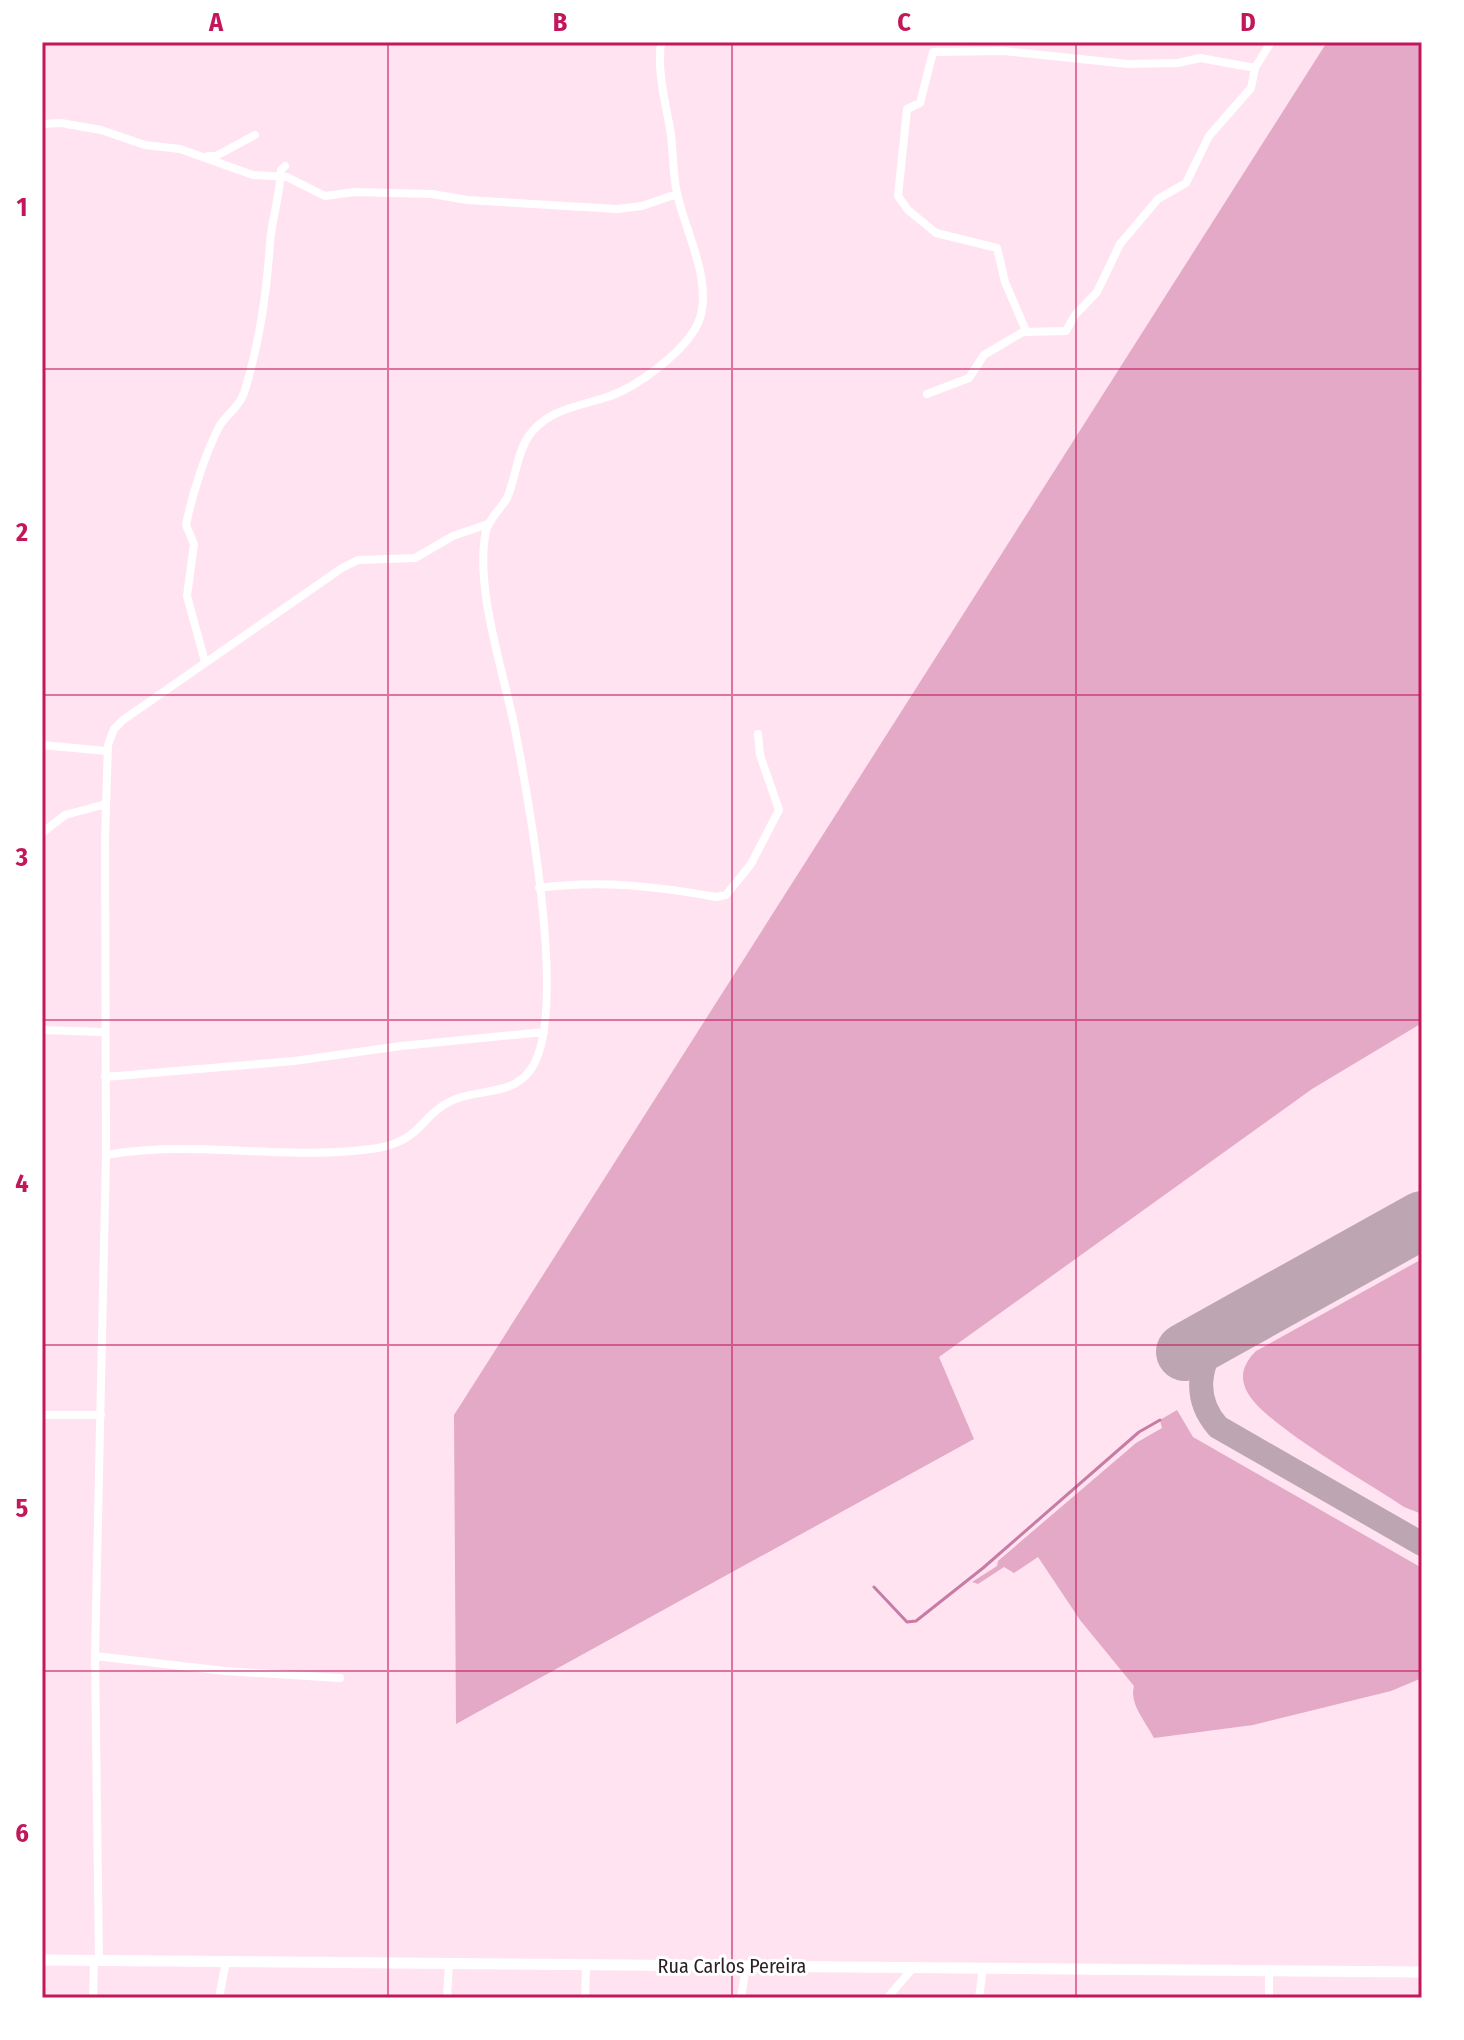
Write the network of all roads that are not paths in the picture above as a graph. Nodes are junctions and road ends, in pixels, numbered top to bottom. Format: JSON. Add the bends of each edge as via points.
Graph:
{"nodes":[{"id":1,"x":661,"y":42,"type":"edge"},
{"id":2,"x":1271,"y":42,"type":"edge"},
{"id":3,"x":1255,"y":68,"type":"junction"},
{"id":4,"x":42,"y":124,"type":"edge"},
{"id":5,"x":255,"y":135,"type":"dead end"},
{"id":6,"x":203,"y":156,"type":"junction"},
{"id":7,"x":285,"y":166,"type":"dead end"},
{"id":8,"x":280,"y":175,"type":"junction"},
{"id":9,"x":677,"y":194,"type":"junction"},
{"id":10,"x":1026,"y":331,"type":"junction"},
{"id":11,"x":927,"y":394,"type":"dead end"},
{"id":12,"x":488,"y":524,"type":"junction"},
{"id":13,"x":205,"y":662,"type":"junction"},
{"id":14,"x":758,"y":734,"type":"dead end"},
{"id":15,"x":42,"y":745,"type":"edge"},
{"id":16,"x":107,"y":751,"type":"junction"},
{"id":17,"x":106,"y":804,"type":"junction"},
{"id":18,"x":42,"y":833,"type":"edge"},
{"id":19,"x":539,"y":888,"type":"junction"},
{"id":20,"x":42,"y":1030,"type":"edge"},
{"id":21,"x":104,"y":1032,"type":"junction"},
{"id":22,"x":544,"y":1032,"type":"junction"},
{"id":23,"x":105,"y":1077,"type":"junction"},
{"id":24,"x":106,"y":1155,"type":"junction"},
{"id":25,"x":42,"y":1415,"type":"edge"},
{"id":26,"x":101,"y":1415,"type":"junction"},
{"id":27,"x":95,"y":1656,"type":"junction"},
{"id":28,"x":340,"y":1678,"type":"dead end"},
{"id":29,"x":42,"y":1960,"type":"edge"},
{"id":30,"x":96,"y":1961,"type":"junction"},
{"id":31,"x":226,"y":1961,"type":"junction"},
{"id":32,"x":449,"y":1962,"type":"junction"},
{"id":33,"x":586,"y":1965,"type":"junction"},
{"id":34,"x":746,"y":1966,"type":"junction"},
{"id":35,"x":983,"y":1967,"type":"junction"},
{"id":36,"x":913,"y":1968,"type":"junction"},
{"id":37,"x":1269,"y":1970,"type":"junction"},
{"id":38,"x":1422,"y":1972,"type":"edge"},
{"id":39,"x":93,"y":1998,"type":"edge"},
{"id":40,"x":219,"y":1998,"type":"edge"},
{"id":41,"x":447,"y":1998,"type":"edge"},
{"id":42,"x":585,"y":1998,"type":"edge"},
{"id":43,"x":741,"y":1998,"type":"edge"},
{"id":44,"x":887,"y":1998,"type":"edge"},
{"id":45,"x":979,"y":1998,"type":"edge"},
{"id":46,"x":1269,"y":1998,"type":"edge"}],
"edges":[{"from":1,"to":9,"type":"street","via":[[662,93]]},
{"from":2,"to":3,"type":"street"},
{"from":3,"to":10,"type":"street","via":[[1251,88],[1209,136],[1186,183],[1158,199],[1120,244],[1096,295],[1066,331]]},
{"from":3,"to":10,"type":"street","via":[[1200,58],[1128,64],[975,49],[931,54],[920,103],[907,109],[898,196],[936,233],[994,245]]},
{"from":4,"to":6,"type":"street","via":[[101,130]]},
{"from":5,"to":6,"type":"street","via":[[216,156]]},
{"from":6,"to":8,"type":"street","via":[[253,175]]},
{"from":7,"to":8,"type":"street"},
{"from":8,"to":9,"type":"street","via":[[325,196],[420,194],[617,209]]},
{"from":8,"to":13,"type":"street","via":[[255,356],[237,407],[214,437],[186,525],[194,544],[187,596]]},
{"from":9,"to":12,"type":"street","via":[[703,298],[698,325],[680,349],[645,378],[604,398],[576,403],[529,436],[509,494]]},
{"from":10,"to":11,"type":"street","via":[[984,355],[969,378]]},
{"from":12,"to":13,"type":"street","via":[[415,558],[358,560]]},
{"from":12,"to":19,"type":"street","via":[[484,563],[493,632],[515,728]]},
{"from":13,"to":16,"type":"street","via":[[123,720],[110,736]]},
{"from":14,"to":19,"type":"street","via":[[779,810],[751,864],[726,895],[649,885]]},
{"from":15,"to":16,"type":"street"},
{"from":16,"to":17,"type":"street"},
{"from":17,"to":18,"type":"street","via":[[65,815]]},
{"from":17,"to":21,"type":"street"},
{"from":19,"to":22,"type":"street"},
{"from":20,"to":21,"type":"street"},
{"from":21,"to":23,"type":"street"},
{"from":22,"to":23,"type":"street"},
{"from":22,"to":24,"type":"street","via":[[531,1070],[520,1080],[446,1103],[403,1141],[318,1152],[164,1147]]},
{"from":23,"to":24,"type":"street"},
{"from":24,"to":26,"type":"street"},
{"from":25,"to":26,"type":"street"},
{"from":26,"to":27,"type":"street"},
{"from":27,"to":28,"type":"street"},
{"from":27,"to":30,"type":"street"},
{"from":29,"to":30,"type":"main road","name":"Rua Carlos Pereira"},
{"from":30,"to":31,"type":"main road","name":"Rua Carlos Pereira"},
{"from":30,"to":39,"type":"street"},
{"from":31,"to":32,"type":"main road","name":"Rua Carlos Pereira"},
{"from":31,"to":40,"type":"street"},
{"from":32,"to":33,"type":"main road","name":"Rua Carlos Pereira"},
{"from":32,"to":41,"type":"street"},
{"from":33,"to":34,"type":"main road","name":"Rua Carlos Pereira"},
{"from":33,"to":42,"type":"street"},
{"from":34,"to":36,"type":"main road","name":"Rua Carlos Pereira"},
{"from":34,"to":43,"type":"street"},
{"from":35,"to":36,"type":"main road","name":"Rua Carlos Pereira"},
{"from":35,"to":37,"type":"main road","name":"Rua Carlos Pereira"},
{"from":35,"to":45,"type":"street"},
{"from":36,"to":44,"type":"street"},
{"from":37,"to":38,"type":"main road","name":"Rua Carlos Pereira"},
{"from":37,"to":46,"type":"street"}]}
